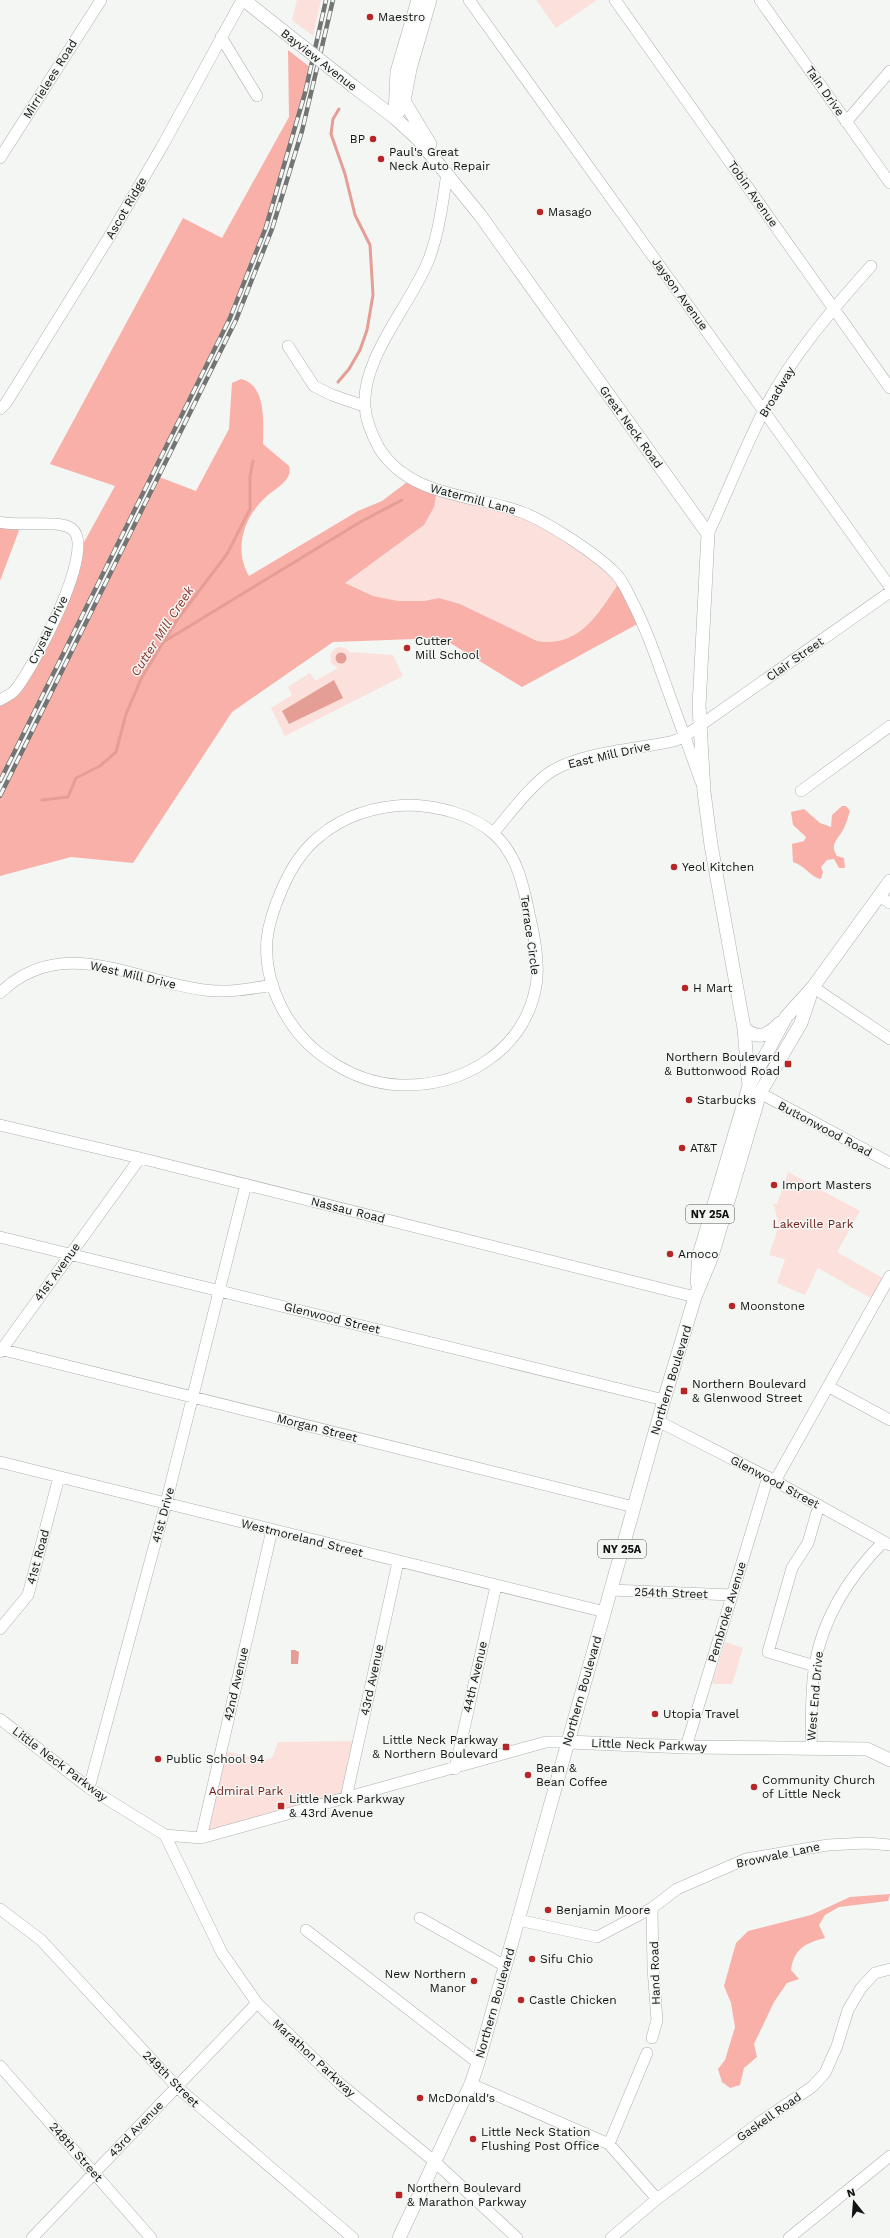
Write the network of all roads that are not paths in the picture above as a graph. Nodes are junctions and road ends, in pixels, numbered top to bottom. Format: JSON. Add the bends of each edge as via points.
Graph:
{"nodes":[{"id":1,"x":101,"y":0,"type":"edge"},
{"id":2,"x":243,"y":0,"type":"edge"},
{"id":3,"x":418,"y":0,"type":"edge"},
{"id":4,"x":430,"y":0,"type":"edge"},
{"id":5,"x":469,"y":0,"type":"edge"},
{"id":6,"x":615,"y":0,"type":"edge"},
{"id":7,"x":760,"y":0,"type":"edge"},
{"id":8,"x":221,"y":37,"type":"junction"},
{"id":9,"x":890,"y":71,"type":"edge"},
{"id":10,"x":257,"y":96,"type":"dead end"},
{"id":11,"x":404,"y":101,"type":"junction"},
{"id":12,"x":395,"y":118,"type":"junction"},
{"id":13,"x":846,"y":122,"type":"junction"},
{"id":14,"x":0,"y":158,"type":"edge"},
{"id":15,"x":447,"y":173,"type":"junction"},
{"id":16,"x":890,"y":183,"type":"edge"},
{"id":17,"x":871,"y":266,"type":"dead end"},
{"id":18,"x":833,"y":308,"type":"junction"},
{"id":19,"x":288,"y":346,"type":"dead end"},
{"id":20,"x":890,"y":388,"type":"edge"},
{"id":21,"x":364,"y":406,"type":"junction"},
{"id":22,"x":0,"y":408,"type":"edge"},
{"id":23,"x":764,"y":411,"type":"junction"},
{"id":24,"x":0,"y":522,"type":"edge"},
{"id":25,"x":708,"y":534,"type":"junction"},
{"id":26,"x":890,"y":587,"type":"edge"},
{"id":27,"x":890,"y":592,"type":"edge"},
{"id":28,"x":0,"y":700,"type":"edge"},
{"id":29,"x":700,"y":726,"type":"junction"},
{"id":30,"x":890,"y":726,"type":"edge"},
{"id":31,"x":685,"y":736,"type":"junction"},
{"id":32,"x":801,"y":791,"type":"dead end"},
{"id":33,"x":704,"y":792,"type":"junction"},
{"id":34,"x":493,"y":833,"type":"junction"},
{"id":35,"x":890,"y":881,"type":"edge"},
{"id":36,"x":885,"y":900,"type":"edge"},
{"id":37,"x":273,"y":986,"type":"junction"},
{"id":38,"x":813,"y":987,"type":"junction"},
{"id":39,"x":0,"y":993,"type":"edge"},
{"id":40,"x":786,"y":1017,"type":"junction"},
{"id":41,"x":744,"y":1028,"type":"junction"},
{"id":42,"x":890,"y":1039,"type":"edge"},
{"id":43,"x":749,"y":1086,"type":"junction"},
{"id":44,"x":760,"y":1093,"type":"junction"},
{"id":45,"x":0,"y":1125,"type":"edge"},
{"id":46,"x":140,"y":1158,"type":"junction"},
{"id":47,"x":890,"y":1163,"type":"edge"},
{"id":48,"x":246,"y":1184,"type":"junction"},
{"id":49,"x":0,"y":1237,"type":"edge"},
{"id":50,"x":71,"y":1254,"type":"junction"},
{"id":51,"x":890,"y":1276,"type":"edge"},
{"id":52,"x":219,"y":1290,"type":"junction"},
{"id":53,"x":886,"y":1292,"type":"edge"},
{"id":54,"x":696,"y":1297,"type":"junction"},
{"id":55,"x":0,"y":1350,"type":"edge"},
{"id":56,"x":829,"y":1387,"type":"junction"},
{"id":57,"x":192,"y":1397,"type":"junction"},
{"id":58,"x":664,"y":1400,"type":"junction"},
{"id":59,"x":658,"y":1420,"type":"junction"},
{"id":60,"x":890,"y":1420,"type":"edge"},
{"id":61,"x":0,"y":1462,"type":"edge"},
{"id":62,"x":59,"y":1477,"type":"junction"},
{"id":63,"x":772,"y":1479,"type":"junction"},
{"id":64,"x":166,"y":1504,"type":"junction"},
{"id":65,"x":818,"y":1505,"type":"junction"},
{"id":66,"x":634,"y":1507,"type":"junction"},
{"id":67,"x":272,"y":1530,"type":"junction"},
{"id":68,"x":887,"y":1544,"type":"edge"},
{"id":69,"x":398,"y":1562,"type":"junction"},
{"id":70,"x":496,"y":1586,"type":"junction"},
{"id":71,"x":610,"y":1590,"type":"junction"},
{"id":72,"x":732,"y":1595,"type":"junction"},
{"id":73,"x":604,"y":1612,"type":"junction"},
{"id":74,"x":0,"y":1629,"type":"edge"},
{"id":75,"x":815,"y":1666,"type":"junction"},
{"id":76,"x":0,"y":1718,"type":"edge"},
{"id":77,"x":568,"y":1742,"type":"junction"},
{"id":78,"x":686,"y":1747,"type":"junction"},
{"id":79,"x":811,"y":1749,"type":"junction"},
{"id":80,"x":890,"y":1760,"type":"edge"},
{"id":81,"x":455,"y":1769,"type":"junction"},
{"id":82,"x":89,"y":1788,"type":"junction"},
{"id":83,"x":346,"y":1798,"type":"junction"},
{"id":84,"x":165,"y":1835,"type":"junction"},
{"id":85,"x":201,"y":1838,"type":"junction"},
{"id":86,"x":890,"y":1845,"type":"edge"},
{"id":87,"x":652,"y":1908,"type":"junction"},
{"id":88,"x":0,"y":1909,"type":"edge"},
{"id":89,"x":420,"y":1918,"type":"dead end"},
{"id":90,"x":518,"y":1920,"type":"junction"},
{"id":91,"x":306,"y":1930,"type":"dead end"},
{"id":92,"x":505,"y":1966,"type":"junction"},
{"id":93,"x":890,"y":1969,"type":"edge"},
{"id":94,"x":257,"y":2003,"type":"junction"},
{"id":95,"x":652,"y":2038,"type":"dead end"},
{"id":96,"x":647,"y":2053,"type":"dead end"},
{"id":97,"x":478,"y":2063,"type":"junction"},
{"id":98,"x":0,"y":2066,"type":"edge"},
{"id":99,"x":471,"y":2084,"type":"junction"},
{"id":100,"x":177,"y":2087,"type":"junction"},
{"id":101,"x":609,"y":2144,"type":"junction"},
{"id":102,"x":890,"y":2156,"type":"edge"},
{"id":103,"x":435,"y":2162,"type":"junction"},
{"id":104,"x":94,"y":2172,"type":"junction"},
{"id":105,"x":658,"y":2198,"type":"junction"},
{"id":106,"x":32,"y":2238,"type":"edge"},
{"id":107,"x":151,"y":2238,"type":"edge"},
{"id":108,"x":353,"y":2238,"type":"edge"},
{"id":109,"x":399,"y":2238,"type":"edge"},
{"id":110,"x":517,"y":2238,"type":"edge"},
{"id":111,"x":611,"y":2238,"type":"edge"},
{"id":112,"x":788,"y":2238,"type":"edge"}],
"edges":[{"from":1,"to":14,"type":"street","name":"Mirrielees Road"},
{"from":2,"to":8,"type":"street","name":"Ascot Ridge"},
{"from":2,"to":12,"type":"main road","name":"Bayview Avenue","bridge":true},
{"from":3,"to":12,"type":"main road","via":[[397,72]]},
{"from":4,"to":11,"type":"main road","via":[[410,69]]},
{"from":5,"to":23,"type":"street","name":"Jayson Avenue"},
{"from":6,"to":18,"type":"street","name":"Tobin Avenue"},
{"from":7,"to":13,"type":"street","name":"Tain Drive"},
{"from":8,"to":10,"type":"street"},
{"from":8,"to":22,"type":"street","name":"Ascot Ridge","via":[[111,234],[6,403]]},
{"from":9,"to":13,"type":"street"},
{"from":11,"to":12,"type":"main road"},
{"from":11,"to":15,"type":"main road"},
{"from":12,"to":15,"type":"main road","name":"Great Neck Road","via":[[418,139]]},
{"from":13,"to":16,"type":"street","name":"Tain Drive"},
{"from":15,"to":21,"type":"street","via":[[430,258],[375,360],[367,383]]},
{"from":15,"to":25,"type":"main road","name":"Great Neck Road","via":[[480,215]]},
{"from":17,"to":18,"type":"street","name":"Broadway"},
{"from":18,"to":20,"type":"street","name":"Tobin Avenue"},
{"from":18,"to":23,"type":"street","name":"Broadway","via":[[791,366]]},
{"from":19,"to":21,"type":"street","via":[[314,386]]},
{"from":21,"to":31,"type":"street","name":"Watermill Lane","via":[[372,436],[384,456],[414,482],[440,491],[501,504],[528,514],[572,541],[614,572],[621,580],[647,631]]},
{"from":23,"to":25,"type":"street","name":"Broadway"},
{"from":23,"to":26,"type":"street","name":"Jayson Avenue"},
{"from":24,"to":28,"type":"street","name":"Crystal Drive","via":[[63,525],[72,530],[79,541],[65,599],[24,678],[14,692]]},
{"from":25,"to":29,"type":"main road"},
{"from":27,"to":29,"type":"street","name":"Clair Street"},
{"from":29,"to":31,"type":"street","name":"East Mill Drive"},
{"from":29,"to":33,"type":"main road"},
{"from":30,"to":32,"type":"street"},
{"from":31,"to":33,"type":"street"},
{"from":31,"to":34,"type":"street","name":"East Mill Drive","via":[[674,741],[587,758],[551,771]]},
{"from":33,"to":41,"type":"main road"},
{"from":34,"to":37,"type":"street","name":"Terrace Circle","via":[[471,819],[447,810],[409,804],[362,812],[320,835],[297,860],[288,875],[271,918],[267,953]]},
{"from":34,"to":37,"type":"street","name":"Terrace Circle","via":[[514,861],[524,885],[537,967],[537,984],[524,1023],[515,1036],[496,1054],[475,1068],[437,1082],[398,1085],[359,1076],[335,1064],[308,1044],[291,1024]]},
{"from":35,"to":36,"type":"main road","name":"Northern Boulevard","number":"NY 25A"},
{"from":36,"to":38,"type":"main road","name":"Northern Boulevard","number":"NY 25A"},
{"from":37,"to":39,"type":"street","name":"West Mill Drive","via":[[235,991],[203,990],[91,963],[61,963],[23,975]]},
{"from":38,"to":40,"type":"main road","name":"Northern Boulevard","number":"NY 25A"},
{"from":38,"to":42,"type":"street"},
{"from":38,"to":44,"type":"main road","name":"Northern Boulevard","number":"NY 25A","via":[[801,1023]]},
{"from":40,"to":41,"type":"main road","via":[[764,1035],[752,1035]]},
{"from":40,"to":43,"type":"main road","name":"Northern Boulevard","number":"NY 25A"},
{"from":41,"to":43,"type":"main road"},
{"from":43,"to":44,"type":"main road"},
{"from":43,"to":54,"type":"main road","name":"Northern Boulevard","number":"NY 25A","via":[[699,1255]]},
{"from":44,"to":47,"type":"street","name":"Buttonwood Road"},
{"from":44,"to":54,"type":"main road","name":"Northern Boulevard","number":"NY 25A","via":[[712,1256]]},
{"from":45,"to":46,"type":"street","name":"Nassau Road"},
{"from":46,"to":48,"type":"street","name":"Nassau Road"},
{"from":46,"to":50,"type":"street","name":"41st Avenue"},
{"from":48,"to":52,"type":"street","name":"41st Drive"},
{"from":48,"to":54,"type":"street","name":"Nassau Road"},
{"from":49,"to":50,"type":"street","name":"Glenwood Street"},
{"from":50,"to":52,"type":"street","name":"Glenwood Street"},
{"from":50,"to":55,"type":"street","name":"41st Avenue"},
{"from":51,"to":53,"type":"street","name":"Pembroke Avenue"},
{"from":52,"to":57,"type":"street","name":"41st Drive"},
{"from":52,"to":58,"type":"street","name":"Glenwood Street"},
{"from":53,"to":56,"type":"street","name":"Pembroke Avenue"},
{"from":54,"to":58,"type":"main road","name":"Northern Boulevard","number":"NY 25A"},
{"from":55,"to":57,"type":"street","name":"Morgan Street"},
{"from":56,"to":60,"type":"street"},
{"from":56,"to":63,"type":"street","name":"Pembroke Avenue"},
{"from":57,"to":64,"type":"street","name":"41st Drive"},
{"from":57,"to":66,"type":"street","name":"Morgan Street"},
{"from":58,"to":59,"type":"main road","name":"Northern Boulevard","number":"NY 25A"},
{"from":59,"to":63,"type":"street","name":"Glenwood Street"},
{"from":59,"to":66,"type":"main road","name":"Northern Boulevard","number":"NY 25A"},
{"from":61,"to":62,"type":"street","name":"Westmoreland Street"},
{"from":62,"to":64,"type":"street","name":"Westmoreland Street"},
{"from":62,"to":74,"type":"street","name":"41st Road","via":[[28,1596]]},
{"from":63,"to":65,"type":"street","name":"Glenwood Street"},
{"from":63,"to":72,"type":"street","name":"Pembroke Avenue"},
{"from":64,"to":67,"type":"street","name":"Westmoreland Street"},
{"from":64,"to":82,"type":"street","name":"41st Drive"},
{"from":65,"to":68,"type":"street","name":"Glenwood Street"},
{"from":65,"to":75,"type":"street","via":[[808,1543],[792,1568],[768,1652]]},
{"from":66,"to":71,"type":"main road","name":"Northern Boulevard","number":"NY 25A"},
{"from":67,"to":69,"type":"street","name":"Westmoreland Street"},
{"from":67,"to":85,"type":"street","name":"42nd Avenue"},
{"from":68,"to":75,"type":"street","name":"West End Drive","via":[[859,1570],[832,1611],[819,1644]]},
{"from":69,"to":70,"type":"street","name":"Westmoreland Street"},
{"from":69,"to":83,"type":"street","name":"43rd Avenue"},
{"from":70,"to":73,"type":"street","name":"Westmoreland Street"},
{"from":70,"to":81,"type":"street","name":"44th Avenue"},
{"from":71,"to":72,"type":"street","name":"254th Street"},
{"from":71,"to":73,"type":"main road","name":"Northern Boulevard","number":"NY 25A"},
{"from":72,"to":78,"type":"street","name":"Pembroke Avenue"},
{"from":73,"to":77,"type":"main road","name":"Northern Boulevard","number":"NY 25A"},
{"from":75,"to":79,"type":"street","name":"West End Drive"},
{"from":76,"to":82,"type":"street","name":"Little Neck Parkway"},
{"from":77,"to":78,"type":"main road","name":"Little Neck Parkway"},
{"from":77,"to":81,"type":"street","name":"Little Neck Parkway","via":[[549,1742]]},
{"from":77,"to":90,"type":"main road","name":"Northern Boulevard","number":"NY 25A"},
{"from":78,"to":79,"type":"main road","name":"Little Neck Parkway"},
{"from":79,"to":80,"type":"main road","name":"Little Neck Parkway","via":[[867,1749]]},
{"from":81,"to":83,"type":"street","name":"Little Neck Parkway"},
{"from":82,"to":84,"type":"street","name":"Little Neck Parkway"},
{"from":83,"to":85,"type":"street","name":"Little Neck Parkway"},
{"from":84,"to":85,"type":"street","name":"Little Neck Parkway"},
{"from":84,"to":94,"type":"street","name":"Marathon Parkway","via":[[222,1953]]},
{"from":86,"to":87,"type":"street","name":"Browvale Lane","via":[[828,1844],[746,1859],[677,1889]]},
{"from":87,"to":90,"type":"street","name":"Browvale Lane","via":[[597,1937]]},
{"from":87,"to":95,"type":"street","name":"Hand Road","via":[[657,2020]]},
{"from":88,"to":100,"type":"street","name":"249th Street","via":[[41,1940]]},
{"from":89,"to":92,"type":"street"},
{"from":90,"to":92,"type":"main road","name":"Northern Boulevard","number":"NY 25A"},
{"from":91,"to":97,"type":"street"},
{"from":92,"to":97,"type":"main road","name":"Northern Boulevard","number":"NY 25A"},
{"from":93,"to":105,"type":"street","name":"Gaskell Road","via":[[875,1973],[861,1988],[848,2010],[837,2046],[825,2073],[812,2087]]},
{"from":94,"to":100,"type":"street","name":"43rd Avenue"},
{"from":94,"to":103,"type":"street","name":"Marathon Parkway","via":[[339,2083]]},
{"from":96,"to":101,"type":"street"},
{"from":97,"to":99,"type":"main road","name":"Northern Boulevard","number":"NY 25A"},
{"from":98,"to":104,"type":"street","name":"248th Street"},
{"from":99,"to":101,"type":"street"},
{"from":99,"to":103,"type":"main road","name":"Northern Boulevard"},
{"from":100,"to":104,"type":"street","name":"43rd Avenue"},
{"from":100,"to":108,"type":"street","name":"249th Street"},
{"from":101,"to":105,"type":"street"},
{"from":102,"to":112,"type":"street"},
{"from":103,"to":109,"type":"main road","name":"Northern Boulevard"},
{"from":103,"to":110,"type":"street","name":"Marathon Parkway"},
{"from":104,"to":106,"type":"street","name":"43rd Avenue"},
{"from":104,"to":107,"type":"street","name":"248th Street"},
{"from":105,"to":111,"type":"street","name":"Gaskell Road"}]}
